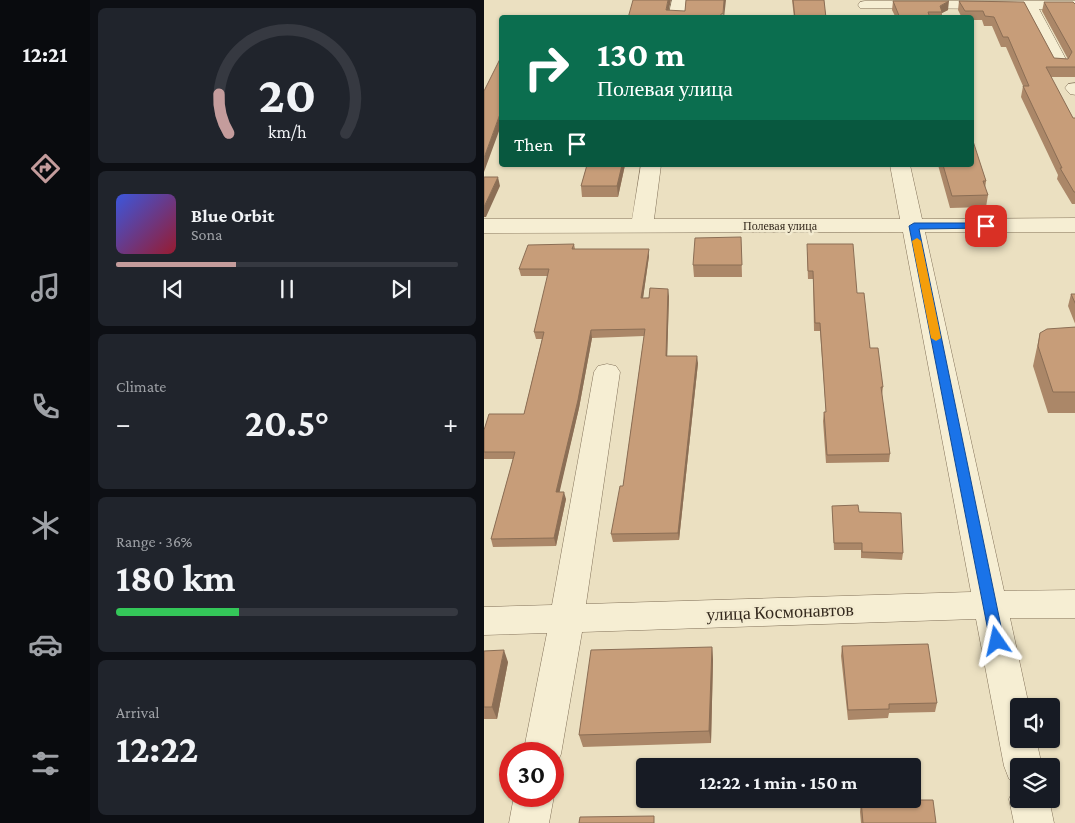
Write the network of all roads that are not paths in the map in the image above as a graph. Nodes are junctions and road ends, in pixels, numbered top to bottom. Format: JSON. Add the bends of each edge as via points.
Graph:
{"nodes":[{"id":1,"x":679,"y":0,"type":"edge"},
{"id":2,"x":1028,"y":2,"type":"edge"},
{"id":3,"x":1075,"y":5,"type":"edge"},
{"id":4,"x":865,"y":7,"type":"edge"},
{"id":5,"x":676,"y":15,"type":"edge"},
{"id":6,"x":1060,"y":63,"type":"edge"},
{"id":7,"x":651,"y":167,"type":"edge"},
{"id":8,"x":900,"y":167,"type":"edge"},
{"id":9,"x":1075,"y":225,"type":"edge"},
{"id":10,"x":484,"y":226,"type":"edge"},
{"id":11,"x":642,"y":226,"type":"junction"},
{"id":12,"x":914,"y":226,"type":"junction"},
{"id":13,"x":607,"y":372,"type":"dead end"},
{"id":14,"x":1075,"y":604,"type":"edge"},
{"id":15,"x":990,"y":605,"type":"junction"},
{"id":16,"x":567,"y":618,"type":"junction"},
{"id":17,"x":484,"y":621,"type":"edge"},
{"id":18,"x":544,"y":742,"type":"edge"},
{"id":19,"x":1021,"y":758,"type":"edge"},
{"id":20,"x":532,"y":807,"type":"edge"},
{"id":21,"x":1032,"y":808,"type":"edge"},
{"id":22,"x":529,"y":823,"type":"edge"},
{"id":23,"x":1034,"y":823,"type":"edge"}],
"edges":[{"from":1,"to":5,"type":"street"},
{"from":2,"to":3,"type":"street"},
{"from":2,"to":4,"type":"street"},
{"from":2,"to":6,"type":"street"},
{"from":7,"to":11,"type":"street"},
{"from":8,"to":12,"type":"street"},
{"from":9,"to":12,"type":"street","name":"Полевая улица"},
{"from":10,"to":11,"type":"street","name":"Полевая улица"},
{"from":11,"to":12,"type":"street","name":"Полевая улица"},
{"from":12,"to":15,"type":"street"},
{"from":13,"to":16,"type":"street"},
{"from":14,"to":15,"type":"street","name":"улица Космонавтов"},
{"from":15,"to":16,"type":"street","name":"улица Космонавтов"},
{"from":15,"to":19,"type":"street"},
{"from":16,"to":17,"type":"street","name":"улица Космонавтов"},
{"from":16,"to":18,"type":"street"},
{"from":20,"to":22,"type":"street"},
{"from":21,"to":23,"type":"street"}]}
